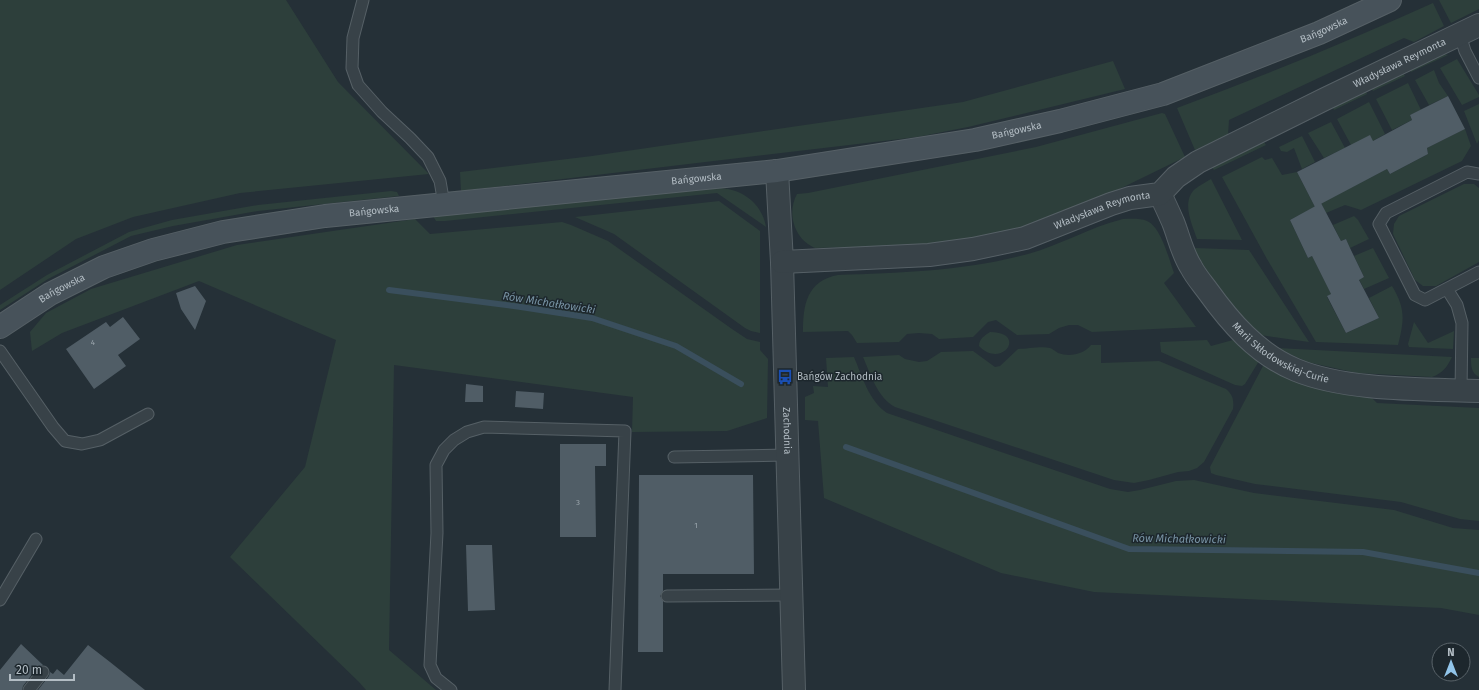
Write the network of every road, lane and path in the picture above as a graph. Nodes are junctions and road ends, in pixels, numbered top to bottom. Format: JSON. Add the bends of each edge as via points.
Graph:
{"nodes":[{"id":1,"x":363,"y":0,"type":"edge"},
{"id":2,"x":1390,"y":0,"type":"edge"},
{"id":3,"x":1479,"y":25,"type":"edge"},
{"id":4,"x":1460,"y":35,"type":"junction"},
{"id":5,"x":1479,"y":78,"type":"edge"},
{"id":6,"x":777,"y":171,"type":"junction"},
{"id":7,"x":1478,"y":172,"type":"edge"},
{"id":8,"x":1160,"y":194,"type":"junction"},
{"id":9,"x":444,"y":204,"type":"junction"},
{"id":10,"x":782,"y":262,"type":"junction"},
{"id":11,"x":1479,"y":272,"type":"edge"},
{"id":12,"x":1447,"y":289,"type":"junction"},
{"id":13,"x":0,"y":327,"type":"edge"},
{"id":14,"x":0,"y":351,"type":"edge"},
{"id":15,"x":1470,"y":391,"type":"edge"},
{"id":16,"x":148,"y":414,"type":"dead end"},
{"id":17,"x":787,"y":455,"type":"junction"},
{"id":18,"x":674,"y":457,"type":"dead end"},
{"id":19,"x":36,"y":539,"type":"dead end"},
{"id":20,"x":792,"y":595,"type":"junction"},
{"id":21,"x":667,"y":596,"type":"dead end"},
{"id":22,"x":0,"y":600,"type":"edge"},
{"id":23,"x":43,"y":672,"type":"dead end"},
{"id":24,"x":29,"y":690,"type":"edge"},
{"id":25,"x":451,"y":690,"type":"edge"},
{"id":26,"x":615,"y":690,"type":"edge"},
{"id":27,"x":794,"y":690,"type":"edge"}],
"edges":[{"from":1,"to":9,"type":"lane","via":[[353,38],[352,68],[358,85],[428,156],[440,181]]},
{"from":2,"to":6,"type":"street","name":"Bańgowska","via":[[1319,33],[1163,94],[975,140]]},
{"from":3,"to":4,"type":"street","name":"Władysława Reymonta"},
{"from":4,"to":5,"type":"lane"},
{"from":4,"to":8,"type":"street","name":"Władysława Reymonta","via":[[1198,162],[1176,177]]},
{"from":6,"to":9,"type":"street","name":"Bańgowska"},
{"from":6,"to":10,"type":"street","name":"Zachodnia"},
{"from":7,"to":12,"type":"lane","via":[[1467,172],[1386,213],[1379,224],[1415,295],[1425,300]]},
{"from":8,"to":10,"type":"street","name":"Władysława Reymonta","via":[[1130,198],[1025,238],[973,249],[929,255]]},
{"from":8,"to":15,"type":"street","name":"Marii Skłodowskiej-Curie","via":[[1191,267],[1225,316],[1266,354],[1295,370],[1339,382]]},
{"from":9,"to":13,"type":"street","name":"Bańgowska","via":[[325,216],[223,232],[153,250],[104,267],[50,294]]},
{"from":10,"to":17,"type":"street","name":"Zachodnia"},
{"from":11,"to":12,"type":"lane"},
{"from":12,"to":15,"type":"lane","via":[[1457,305],[1462,323]]},
{"from":14,"to":16,"type":"lane","via":[[65,441],[82,444],[100,440]]},
{"from":17,"to":18,"type":"lane"},
{"from":17,"to":20,"type":"street","name":"Zachodnia"},
{"from":19,"to":22,"type":"lane"},
{"from":20,"to":21,"type":"lane"},
{"from":20,"to":27,"type":"street","name":"Zachodnia"},
{"from":23,"to":24,"type":"lane"},
{"from":25,"to":26,"type":"lane","via":[[436,678],[430,665],[437,533],[436,465],[444,450],[454,440],[467,432],[484,427],[624,431]]}]}
